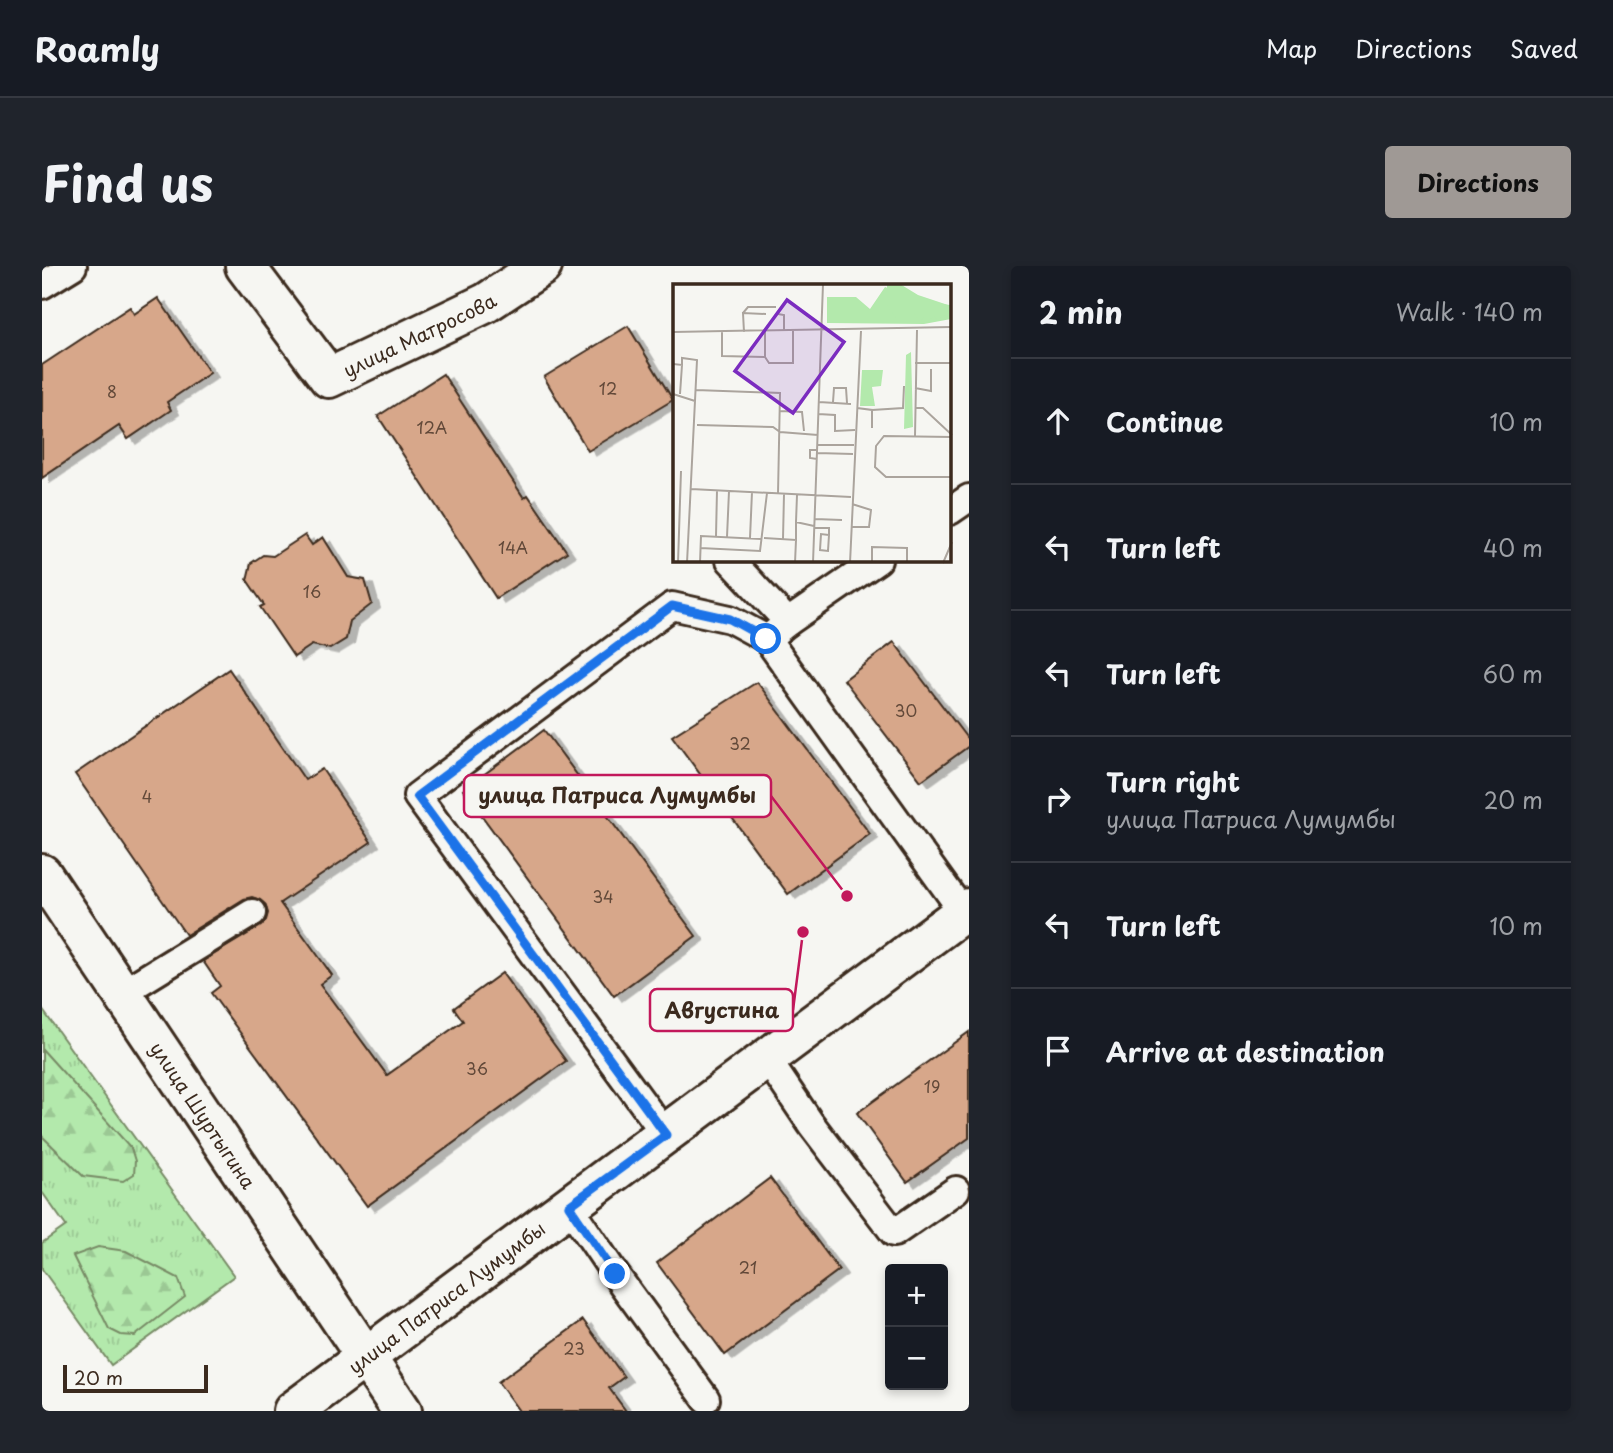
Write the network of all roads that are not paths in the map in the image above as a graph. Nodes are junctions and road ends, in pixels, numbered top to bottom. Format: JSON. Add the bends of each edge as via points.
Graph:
{"nodes":[{"id":1,"x":73,"y":266,"type":"edge"},
{"id":2,"x":245,"y":266,"type":"edge"},
{"id":3,"x":542,"y":266,"type":"edge"},
{"id":4,"x":42,"y":285,"type":"edge"},
{"id":5,"x":969,"y":498,"type":"edge"},
{"id":6,"x":951,"y":510,"type":"edge"},
{"id":7,"x":732,"y":562,"type":"edge"},
{"id":8,"x":875,"y":562,"type":"edge"},
{"id":9,"x":788,"y":622,"type":"junction"},
{"id":10,"x":766,"y":639,"type":"junction"},
{"id":11,"x":42,"y":874,"type":"edge"},
{"id":12,"x":966,"y":910,"type":"edge"},
{"id":13,"x":252,"y":913,"type":"dead end"},
{"id":14,"x":122,"y":993,"type":"junction"},
{"id":15,"x":766,"y":1059,"type":"junction"},
{"id":16,"x":666,"y":1135,"type":"junction"},
{"id":17,"x":956,"y":1190,"type":"dead end"},
{"id":18,"x":569,"y":1206,"type":"junction"},
{"id":19,"x":366,"y":1357,"type":"junction"},
{"id":20,"x":706,"y":1399,"type":"dead end"},
{"id":21,"x":293,"y":1411,"type":"edge"},
{"id":22,"x":402,"y":1411,"type":"edge"}],
"edges":[{"from":1,"to":4,"type":"lane"},
{"from":2,"to":3,"type":"street","name":"улица Матросова","via":[[329,379],[485,303]]},
{"from":5,"to":6,"type":"lane"},
{"from":7,"to":9,"type":"lane"},
{"from":8,"to":9,"type":"lane"},
{"from":9,"to":10,"type":"lane"},
{"from":10,"to":12,"type":"lane"},
{"from":10,"to":16,"type":"lane","via":[[730,619],[672,606],[417,796]]},
{"from":11,"to":14,"type":"street","name":"улица Шуртыгина"},
{"from":12,"to":15,"type":"street","name":"улица Патриса Лумумбы"},
{"from":13,"to":14,"type":"lane"},
{"from":14,"to":19,"type":"street","name":"улица Шуртыгина"},
{"from":15,"to":16,"type":"street","name":"улица Патриса Лумумбы"},
{"from":15,"to":17,"type":"lane","via":[[894,1233]]},
{"from":16,"to":18,"type":"street","name":"улица Патриса Лумумбы"},
{"from":18,"to":19,"type":"street","name":"улица Патриса Лумумбы"},
{"from":18,"to":20,"type":"lane"},
{"from":19,"to":21,"type":"street","name":"улица Патриса Лумумбы"},
{"from":19,"to":22,"type":"street","name":"улица Шуртыгина"}]}
